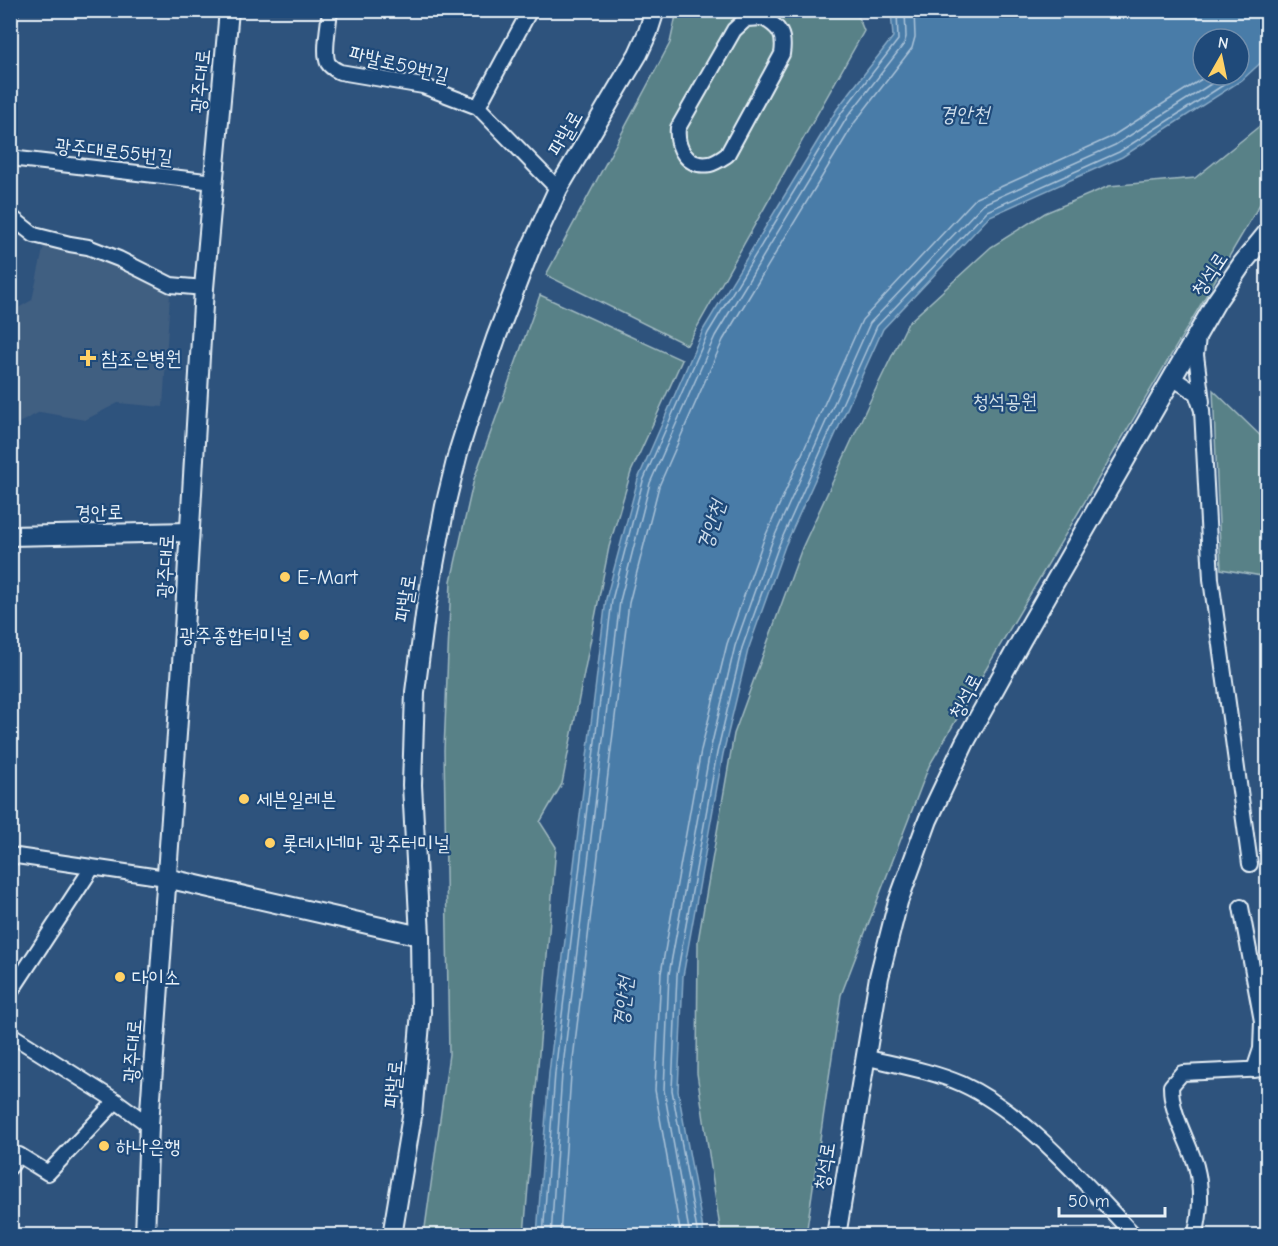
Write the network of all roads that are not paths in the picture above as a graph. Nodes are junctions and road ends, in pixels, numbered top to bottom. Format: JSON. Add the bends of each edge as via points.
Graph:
{"nodes":[{"id":1,"x":229,"y":10,"type":"edge"},
{"id":2,"x":330,"y":10,"type":"edge"},
{"id":3,"x":530,"y":10,"type":"edge"},
{"id":4,"x":655,"y":10,"type":"edge"},
{"id":5,"x":734,"y":30,"type":"joint"},
{"id":6,"x":478,"y":107,"type":"junction"},
{"id":7,"x":10,"y":158,"type":"edge"},
{"id":8,"x":214,"y":182,"type":"junction"},
{"id":9,"x":558,"y":189,"type":"junction"},
{"id":10,"x":10,"y":216,"type":"edge"},
{"id":11,"x":1268,"y":232,"type":"edge"},
{"id":12,"x":204,"y":288,"type":"junction"},
{"id":13,"x":1199,"y":333,"type":"junction"},
{"id":14,"x":1174,"y":379,"type":"junction"},
{"id":15,"x":1202,"y":410,"type":"junction"},
{"id":16,"x":189,"y":532,"type":"junction"},
{"id":17,"x":10,"y":536,"type":"edge"},
{"id":18,"x":10,"y":855,"type":"edge"},
{"id":19,"x":1250,"y":864,"type":"dead end"},
{"id":20,"x":92,"y":868,"type":"junction"},
{"id":21,"x":166,"y":878,"type":"junction"},
{"id":22,"x":1241,"y":908,"type":"dead end"},
{"id":23,"x":420,"y":936,"type":"junction"},
{"id":24,"x":10,"y":993,"type":"edge"},
{"id":25,"x":10,"y":1034,"type":"edge"},
{"id":26,"x":864,"y":1057,"type":"junction"},
{"id":27,"x":1261,"y":1069,"type":"edge"},
{"id":28,"x":116,"y":1101,"type":"junction"},
{"id":29,"x":149,"y":1125,"type":"junction"},
{"id":30,"x":10,"y":1167,"type":"edge"},
{"id":31,"x":146,"y":1236,"type":"edge"},
{"id":32,"x":393,"y":1236,"type":"edge"},
{"id":33,"x":836,"y":1236,"type":"edge"},
{"id":34,"x":1135,"y":1236,"type":"edge"},
{"id":35,"x":1195,"y":1236,"type":"edge"}],
"edges":[{"from":1,"to":8,"type":"street","name":"광주대로"},
{"from":2,"to":6,"type":"street","name":"파발로59번길","via":[[327,55],[332,68],[423,86]]},
{"from":3,"to":6,"type":"street"},
{"from":4,"to":9,"type":"street","name":"파발로","via":[[638,54]]},
{"from":5,"to":5,"type":"street","via":[[746,19],[763,18],[776,25],[784,42],[782,54],[727,155],[711,164],[698,164],[683,155],[677,140],[678,128]]},
{"from":6,"to":9,"type":"street","name":"파발로59번길"},
{"from":7,"to":8,"type":"street","name":"광주대로55번길"},
{"from":8,"to":12,"type":"street","name":"광주대로"},
{"from":9,"to":23,"type":"street","name":"파발로","via":[[522,271],[473,405],[434,556],[419,651],[413,746]]},
{"from":10,"to":12,"type":"street","via":[[34,235],[88,247],[171,285]]},
{"from":11,"to":13,"type":"street","name":"청석로","via":[[1216,302]]},
{"from":12,"to":16,"type":"street","name":"광주대로"},
{"from":13,"to":14,"type":"street","name":"청석로"},
{"from":13,"to":15,"type":"street","via":[[1196,356]]},
{"from":14,"to":15,"type":"street","via":[[1196,393]]},
{"from":14,"to":26,"type":"street","name":"청석로","via":[[1022,639],[965,742],[928,820],[893,916]]},
{"from":15,"to":19,"type":"street","via":[[1212,579]]},
{"from":16,"to":17,"type":"street","name":"경안로"},
{"from":16,"to":21,"type":"street","name":"광주대로"},
{"from":18,"to":20,"type":"street"},
{"from":20,"to":21,"type":"street"},
{"from":20,"to":24,"type":"street"},
{"from":21,"to":23,"type":"street"},
{"from":21,"to":29,"type":"street","name":"광주대로"},
{"from":22,"to":27,"type":"street","via":[[1262,1021]]},
{"from":23,"to":32,"type":"street","name":"파발로","via":[[421,1011],[416,1080]]},
{"from":25,"to":28,"type":"street","name":"광주대로"},
{"from":26,"to":33,"type":"street","name":"청석로"},
{"from":26,"to":34,"type":"street","via":[[961,1084],[1005,1109]]},
{"from":27,"to":35,"type":"street","via":[[1182,1073],[1171,1086],[1171,1102],[1196,1167],[1200,1200]]},
{"from":28,"to":29,"type":"street","name":"광주대로"},
{"from":28,"to":30,"type":"street","via":[[48,1173],[19,1155]]},
{"from":29,"to":31,"type":"street","name":"광주대로"}]}
